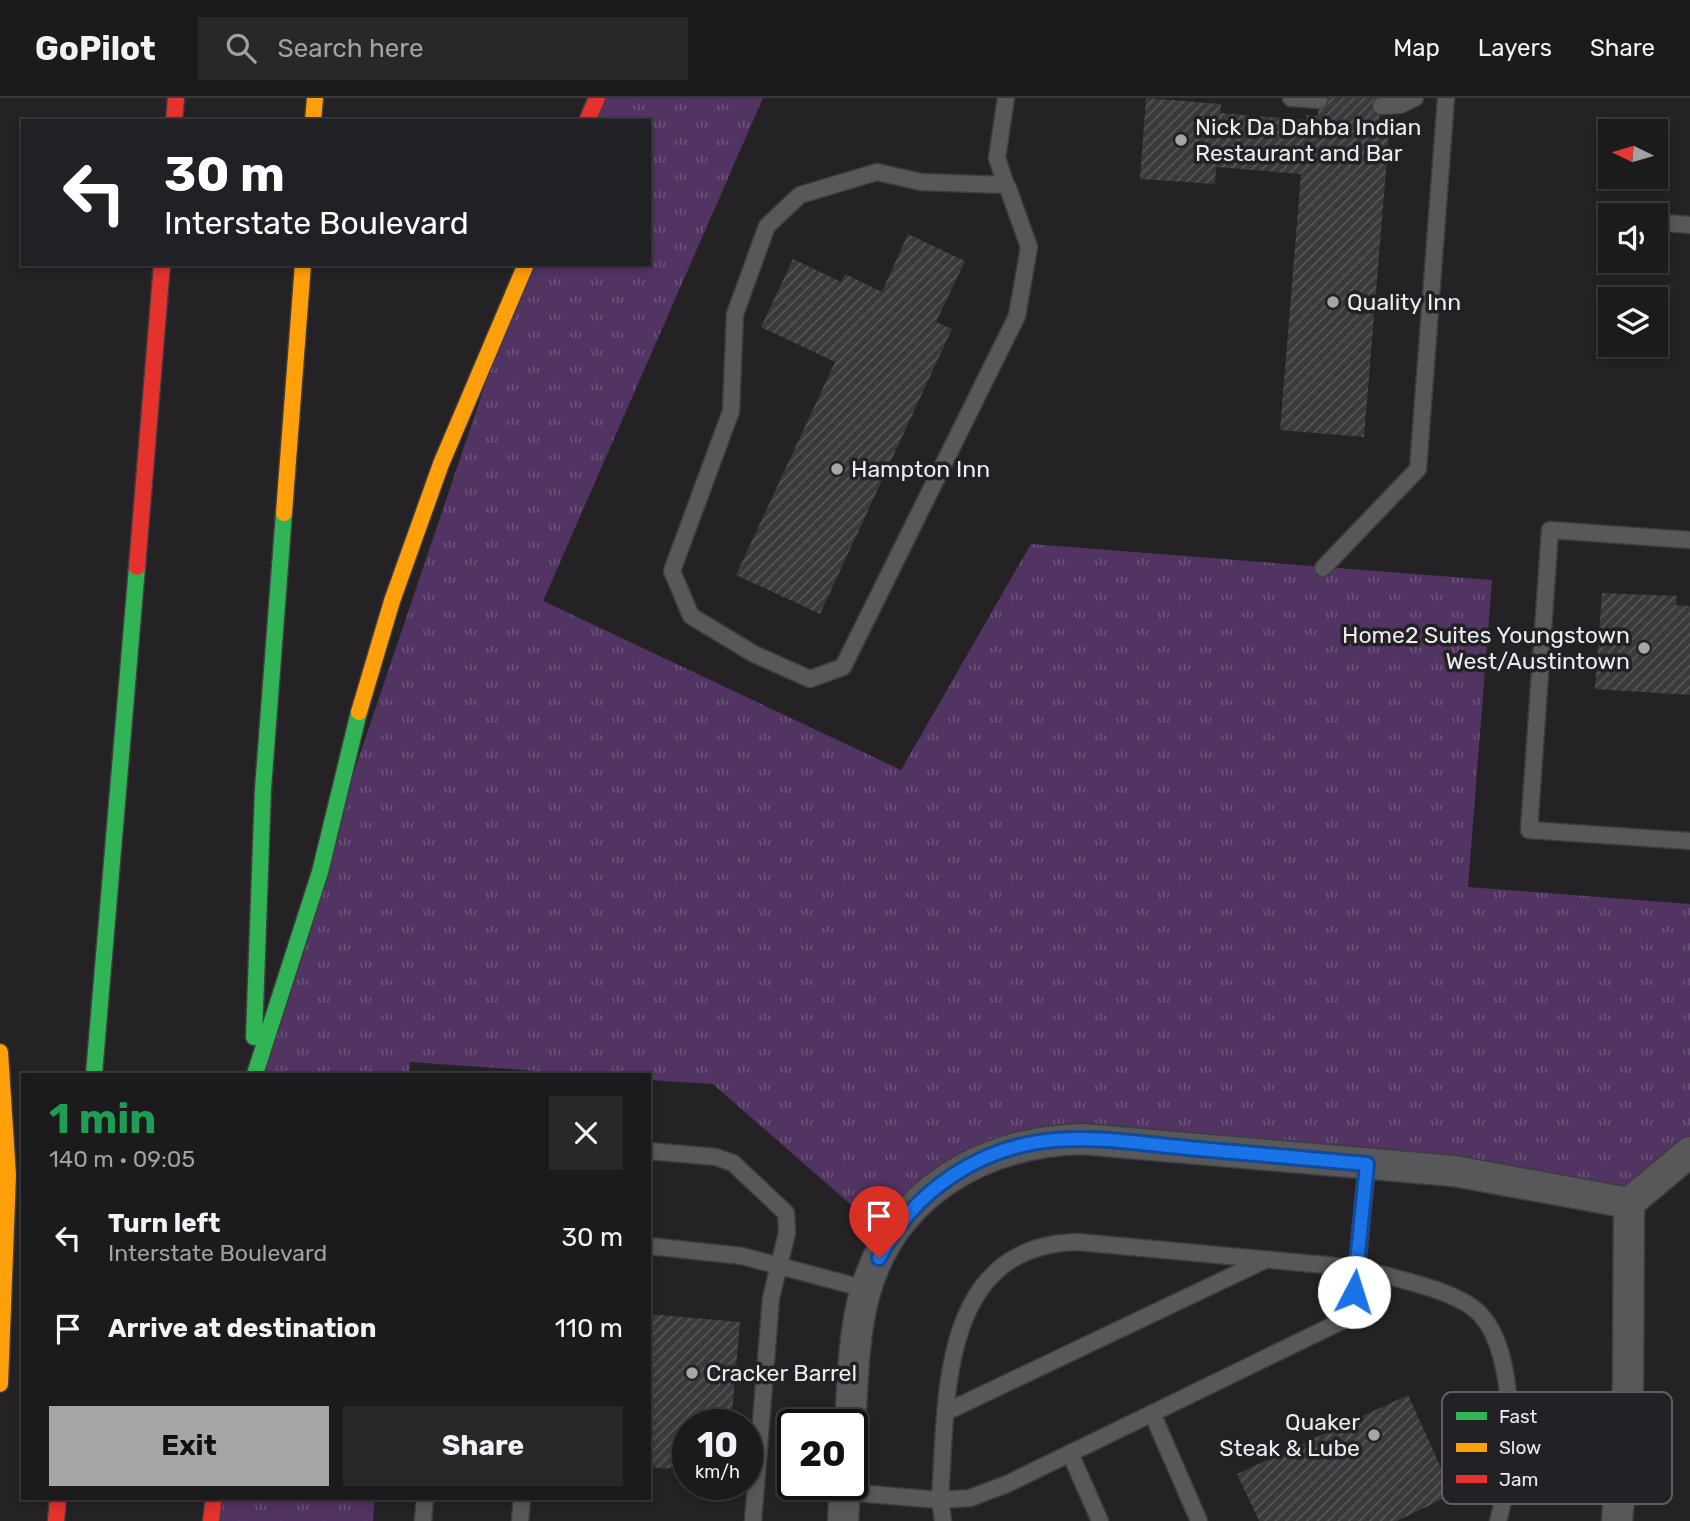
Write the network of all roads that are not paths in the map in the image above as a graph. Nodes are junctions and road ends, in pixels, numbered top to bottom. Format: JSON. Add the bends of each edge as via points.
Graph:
{"nodes":[{"id":1,"x":176,"y":98,"type":"edge"},
{"id":2,"x":315,"y":98,"type":"edge"},
{"id":3,"x":597,"y":98,"type":"edge"},
{"id":4,"x":1006,"y":98,"type":"edge"},
{"id":5,"x":1291,"y":98,"type":"edge"},
{"id":6,"x":1415,"y":98,"type":"edge"},
{"id":7,"x":1446,"y":98,"type":"edge"},
{"id":8,"x":1319,"y":100,"type":"dead end"},
{"id":9,"x":1381,"y":106,"type":"dead end"},
{"id":10,"x":174,"y":119,"type":"edge"},
{"id":11,"x":313,"y":119,"type":"edge"},
{"id":12,"x":588,"y":119,"type":"edge"},
{"id":13,"x":1006,"y":185,"type":"junction"},
{"id":14,"x":1668,"y":223,"type":"edge"},
{"id":15,"x":1690,"y":225,"type":"edge"},
{"id":16,"x":162,"y":266,"type":"edge"},
{"id":17,"x":303,"y":266,"type":"edge"},
{"id":18,"x":525,"y":266,"type":"edge"},
{"id":19,"x":1690,"y":540,"type":"edge"},
{"id":20,"x":1322,"y":568,"type":"dead end"},
{"id":21,"x":1690,"y":841,"type":"edge"},
{"id":22,"x":0,"y":1052,"type":"edge"},
{"id":23,"x":93,"y":1073,"type":"edge"},
{"id":24,"x":254,"y":1073,"type":"edge"},
{"id":25,"x":254,"y":1073,"type":"edge"},
{"id":26,"x":651,"y":1151,"type":"edge"},
{"id":27,"x":1687,"y":1158,"type":"edge"},
{"id":28,"x":1367,"y":1164,"type":"junction"},
{"id":29,"x":1629,"y":1203,"type":"junction"},
{"id":30,"x":651,"y":1246,"type":"edge"},
{"id":31,"x":1265,"y":1260,"type":"junction"},
{"id":32,"x":779,"y":1266,"type":"junction"},
{"id":33,"x":1357,"y":1268,"type":"junction"},
{"id":34,"x":866,"y":1289,"type":"junction"},
{"id":35,"x":0,"y":1384,"type":"edge"},
{"id":36,"x":1506,"y":1392,"type":"edge"},
{"id":37,"x":1627,"y":1392,"type":"edge"},
{"id":38,"x":851,"y":1409,"type":"edge"},
{"id":39,"x":946,"y":1412,"type":"junction"},
{"id":40,"x":1152,"y":1413,"type":"junction"},
{"id":41,"x":1070,"y":1453,"type":"junction"},
{"id":42,"x":868,"y":1499,"type":"edge"},
{"id":43,"x":58,"y":1500,"type":"edge"},
{"id":44,"x":214,"y":1500,"type":"edge"},
{"id":45,"x":425,"y":1500,"type":"edge"},
{"id":46,"x":522,"y":1500,"type":"edge"},
{"id":47,"x":940,"y":1500,"type":"junction"},
{"id":48,"x":56,"y":1521,"type":"edge"},
{"id":49,"x":211,"y":1521,"type":"edge"},
{"id":50,"x":423,"y":1521,"type":"edge"},
{"id":51,"x":520,"y":1521,"type":"edge"},
{"id":52,"x":753,"y":1521,"type":"edge"},
{"id":53,"x":943,"y":1521,"type":"edge"},
{"id":54,"x":1100,"y":1521,"type":"edge"},
{"id":55,"x":1199,"y":1521,"type":"edge"}],
"edges":[{"from":1,"to":10,"type":"highway"},
{"from":2,"to":11,"type":"highway"},
{"from":3,"to":12,"type":"highway"},
{"from":4,"to":13,"type":"lane","via":[[997,158]]},
{"from":5,"to":8,"type":"lane"},
{"from":6,"to":9,"type":"lane"},
{"from":7,"to":20,"type":"lane","via":[[1418,469]]},
{"from":13,"to":13,"type":"lane","via":[[1029,247],[1017,316],[843,667],[810,679],[754,654],[691,616],[672,571],[731,411],[735,314],[767,226],[800,195],[877,172],[921,181]]},
{"from":14,"to":15,"type":"lane"},
{"from":16,"to":23,"type":"highway"},
{"from":17,"to":24,"type":"highway","via":[[263,789]]},
{"from":18,"to":25,"type":"highway","via":[[441,464],[391,601],[349,745],[320,872]]},
{"from":19,"to":21,"type":"lane","via":[[1550,530],[1529,830]]},
{"from":22,"to":35,"type":"highway","via":[[7,1101]]},
{"from":26,"to":32,"type":"lane","via":[[716,1157],[733,1163],[786,1213],[788,1233]]},
{"from":27,"to":29,"type":"street"},
{"from":28,"to":29,"type":"street","via":[[1454,1171]]},
{"from":28,"to":33,"type":"lane"},
{"from":28,"to":34,"type":"street","via":[[1082,1139],[1028,1143],[1004,1149],[950,1176],[913,1208],[889,1238]]},
{"from":29,"to":37,"type":"street"},
{"from":30,"to":32,"type":"lane","via":[[709,1250]]},
{"from":31,"to":33,"type":"lane"},
{"from":31,"to":39,"type":"lane"},
{"from":31,"to":39,"type":"lane","via":[[1078,1242],[1051,1243],[1023,1253],[989,1277],[965,1311],[951,1361]]},
{"from":32,"to":34,"type":"lane"},
{"from":32,"to":52,"type":"lane","via":[[771,1298]]},
{"from":33,"to":36,"type":"lane","via":[[1454,1297],[1480,1313],[1495,1335]]},
{"from":33,"to":40,"type":"lane","via":[[1352,1316]]},
{"from":34,"to":38,"type":"street","via":[[857,1332]]},
{"from":39,"to":47,"type":"lane"},
{"from":40,"to":41,"type":"lane"},
{"from":40,"to":55,"type":"lane"},
{"from":41,"to":47,"type":"lane","via":[[970,1498]]},
{"from":41,"to":54,"type":"lane"},
{"from":42,"to":47,"type":"lane"},
{"from":43,"to":48,"type":"highway"},
{"from":44,"to":49,"type":"highway"},
{"from":45,"to":50,"type":"lane"},
{"from":46,"to":51,"type":"lane"},
{"from":47,"to":53,"type":"lane"}]}
